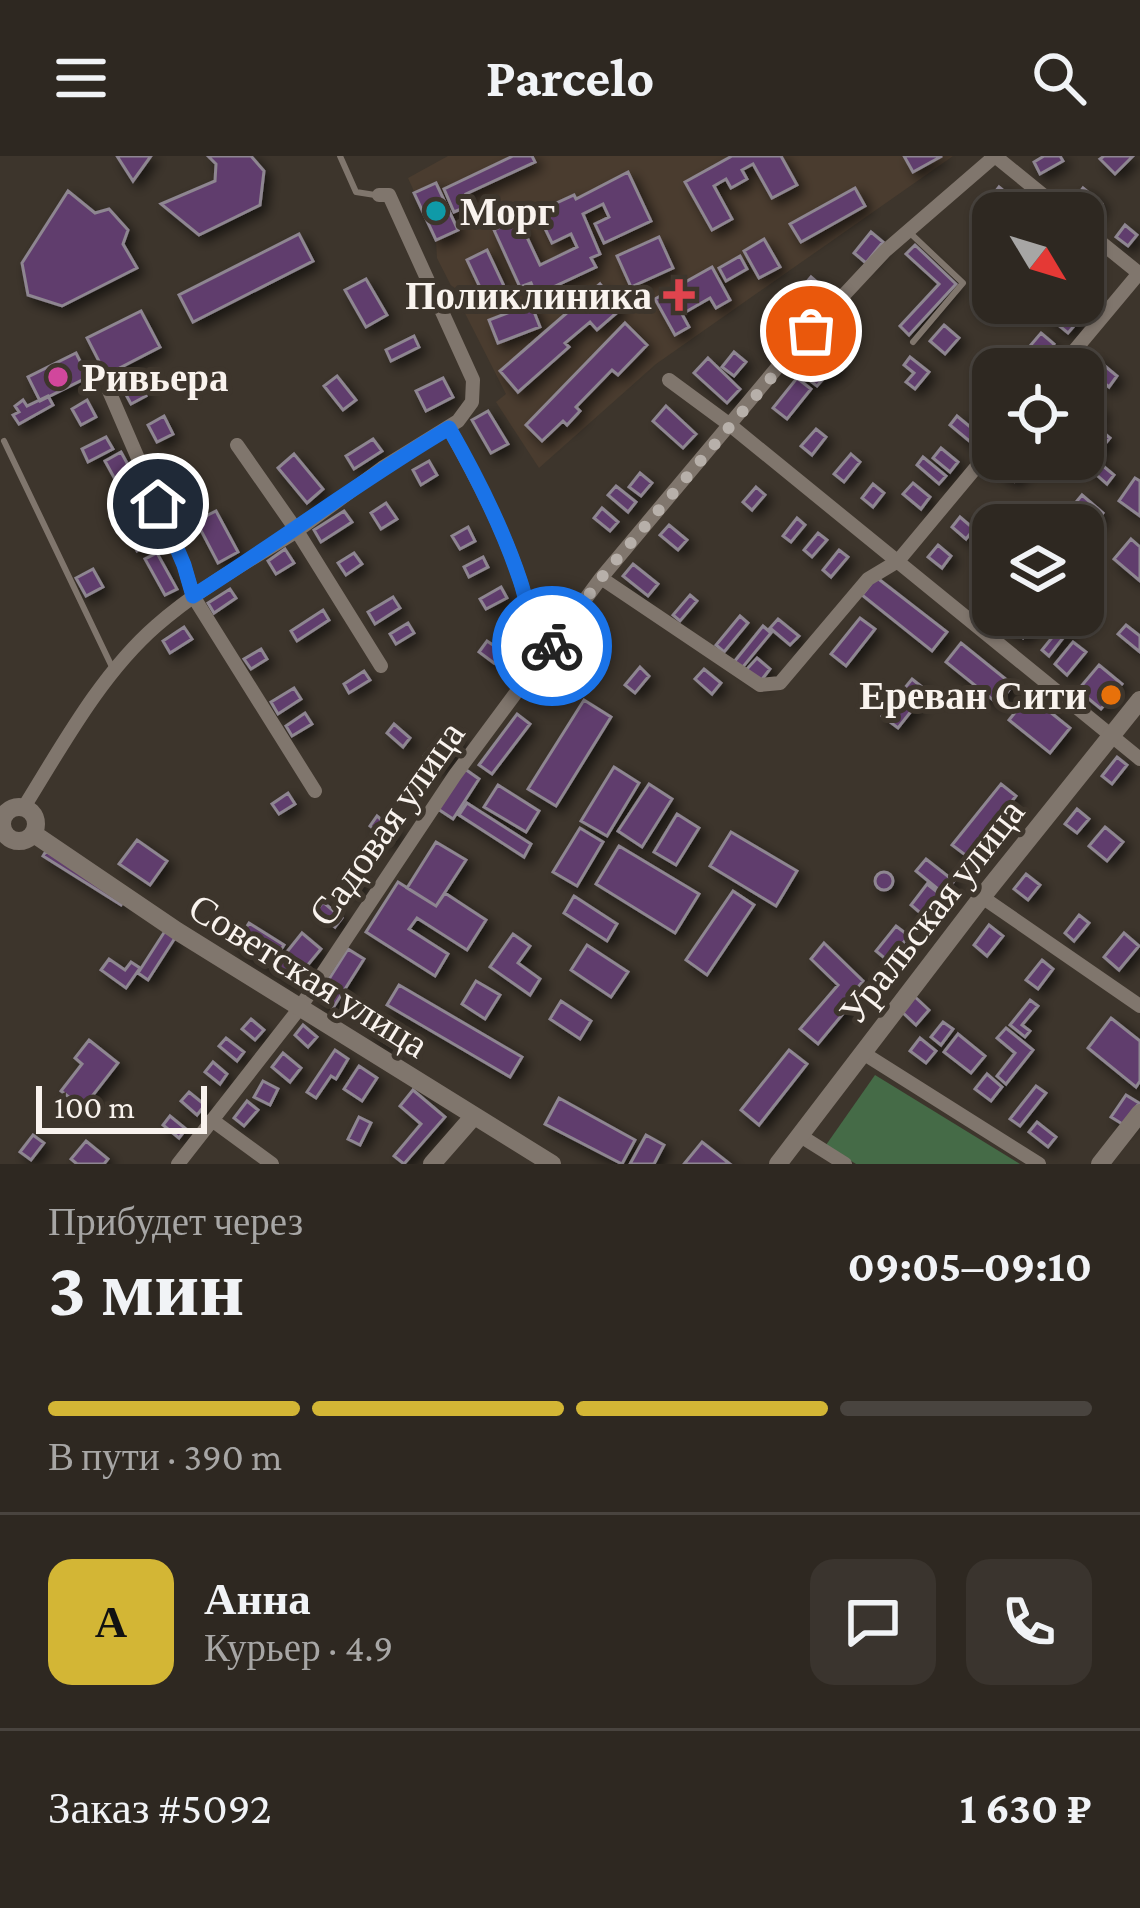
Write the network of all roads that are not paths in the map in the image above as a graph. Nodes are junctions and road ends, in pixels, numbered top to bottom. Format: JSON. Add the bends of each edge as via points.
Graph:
{"nodes":[{"id":1,"x":340,"y":156,"type":"edge"},
{"id":2,"x":995,"y":156,"type":"edge"},
{"id":3,"x":1039,"y":192,"type":"edge"},
{"id":4,"x":379,"y":195,"type":"joint"},
{"id":5,"x":908,"y":231,"type":"junction"},
{"id":6,"x":1104,"y":245,"type":"edge"},
{"id":7,"x":1140,"y":273,"type":"edge"},
{"id":8,"x":913,"y":342,"type":"dead end"},
{"id":9,"x":1077,"y":348,"type":"edge"},
{"id":10,"x":668,"y":380,"type":"dead end"},
{"id":11,"x":109,"y":391,"type":"dead end"},
{"id":12,"x":730,"y":425,"type":"junction"},
{"id":13,"x":449,"y":428,"type":"junction"},
{"id":14,"x":4,"y":441,"type":"dead end"},
{"id":15,"x":237,"y":445,"type":"dead end"},
{"id":16,"x":972,"y":472,"type":"edge"},
{"id":17,"x":296,"y":531,"type":"junction"},
{"id":18,"x":898,"y":561,"type":"junction"},
{"id":19,"x":601,"y":578,"type":"junction"},
{"id":20,"x":193,"y":596,"type":"junction"},
{"id":21,"x":542,"y":660,"type":"junction"},
{"id":22,"x":381,"y":666,"type":"dead end"},
{"id":23,"x":115,"y":672,"type":"junction"},
{"id":24,"x":1140,"y":700,"type":"edge"},
{"id":25,"x":1111,"y":735,"type":"junction"},
{"id":26,"x":1140,"y":759,"type":"edge"},
{"id":27,"x":315,"y":790,"type":"dead end"},
{"id":28,"x":7,"y":811,"type":"edge"},
{"id":29,"x":34,"y":834,"type":"junction"},
{"id":30,"x":982,"y":897,"type":"junction"},
{"id":31,"x":1140,"y":1006,"type":"edge"},
{"id":32,"x":299,"y":1009,"type":"junction"},
{"id":33,"x":863,"y":1053,"type":"junction"},
{"id":34,"x":1140,"y":1113,"type":"edge"},
{"id":35,"x":473,"y":1118,"type":"junction"},
{"id":36,"x":212,"y":1120,"type":"junction"},
{"id":37,"x":799,"y":1135,"type":"junction"},
{"id":38,"x":178,"y":1164,"type":"edge"},
{"id":39,"x":272,"y":1164,"type":"edge"},
{"id":40,"x":432,"y":1164,"type":"edge"},
{"id":41,"x":552,"y":1164,"type":"edge"},
{"id":42,"x":778,"y":1164,"type":"edge"},
{"id":43,"x":845,"y":1164,"type":"edge"},
{"id":44,"x":1039,"y":1164,"type":"edge"},
{"id":45,"x":1100,"y":1164,"type":"edge"}],
"edges":[{"from":1,"to":4,"type":"lane","via":[[356,192]]},
{"from":2,"to":3,"type":"street"},
{"from":2,"to":5,"type":"street","name":"Садовая улица"},
{"from":4,"to":13,"type":"street","via":[[389,195],[473,380],[472,402]]},
{"from":5,"to":8,"type":"lane","via":[[963,284]]},
{"from":5,"to":12,"type":"street","name":"Садовая улица"},
{"from":6,"to":7,"type":"street"},
{"from":7,"to":9,"type":"street"},
{"from":10,"to":12,"type":"street"},
{"from":11,"to":20,"type":"street"},
{"from":12,"to":18,"type":"street"},
{"from":12,"to":19,"type":"street","name":"Садовая улица"},
{"from":13,"to":17,"type":"street"},
{"from":13,"to":21,"type":"street","via":[[497,518]]},
{"from":14,"to":23,"type":"lane"},
{"from":15,"to":17,"type":"street"},
{"from":16,"to":18,"type":"street"},
{"from":17,"to":20,"type":"street"},
{"from":17,"to":22,"type":"street"},
{"from":18,"to":19,"type":"street","via":[[868,579],[780,683],[760,685]]},
{"from":18,"to":25,"type":"street"},
{"from":19,"to":21,"type":"street","name":"Садовая улица"},
{"from":20,"to":23,"type":"street"},
{"from":20,"to":27,"type":"street"},
{"from":21,"to":32,"type":"street","name":"Садовая улица"},
{"from":23,"to":28,"type":"street"},
{"from":24,"to":25,"type":"street","name":"Уральская улица"},
{"from":25,"to":26,"type":"street"},
{"from":25,"to":30,"type":"street","name":"Уральская улица"},
{"from":28,"to":29,"type":"street","via":[[35,818]]},
{"from":28,"to":29,"type":"street","via":[[7,837]]},
{"from":29,"to":32,"type":"street","name":"Советская улица"},
{"from":30,"to":31,"type":"street"},
{"from":30,"to":33,"type":"street","name":"Уральская улица"},
{"from":32,"to":35,"type":"street","name":"Советская улица"},
{"from":32,"to":36,"type":"street","name":"Садовая улица"},
{"from":33,"to":37,"type":"street","name":"Уральская улица"},
{"from":33,"to":44,"type":"street"},
{"from":34,"to":45,"type":"street"},
{"from":35,"to":40,"type":"street"},
{"from":35,"to":41,"type":"street","name":"Советская улица"},
{"from":36,"to":38,"type":"street","name":"Садовая улица"},
{"from":36,"to":39,"type":"street"},
{"from":37,"to":42,"type":"street","name":"Уральская улица"},
{"from":37,"to":43,"type":"street"}]}
